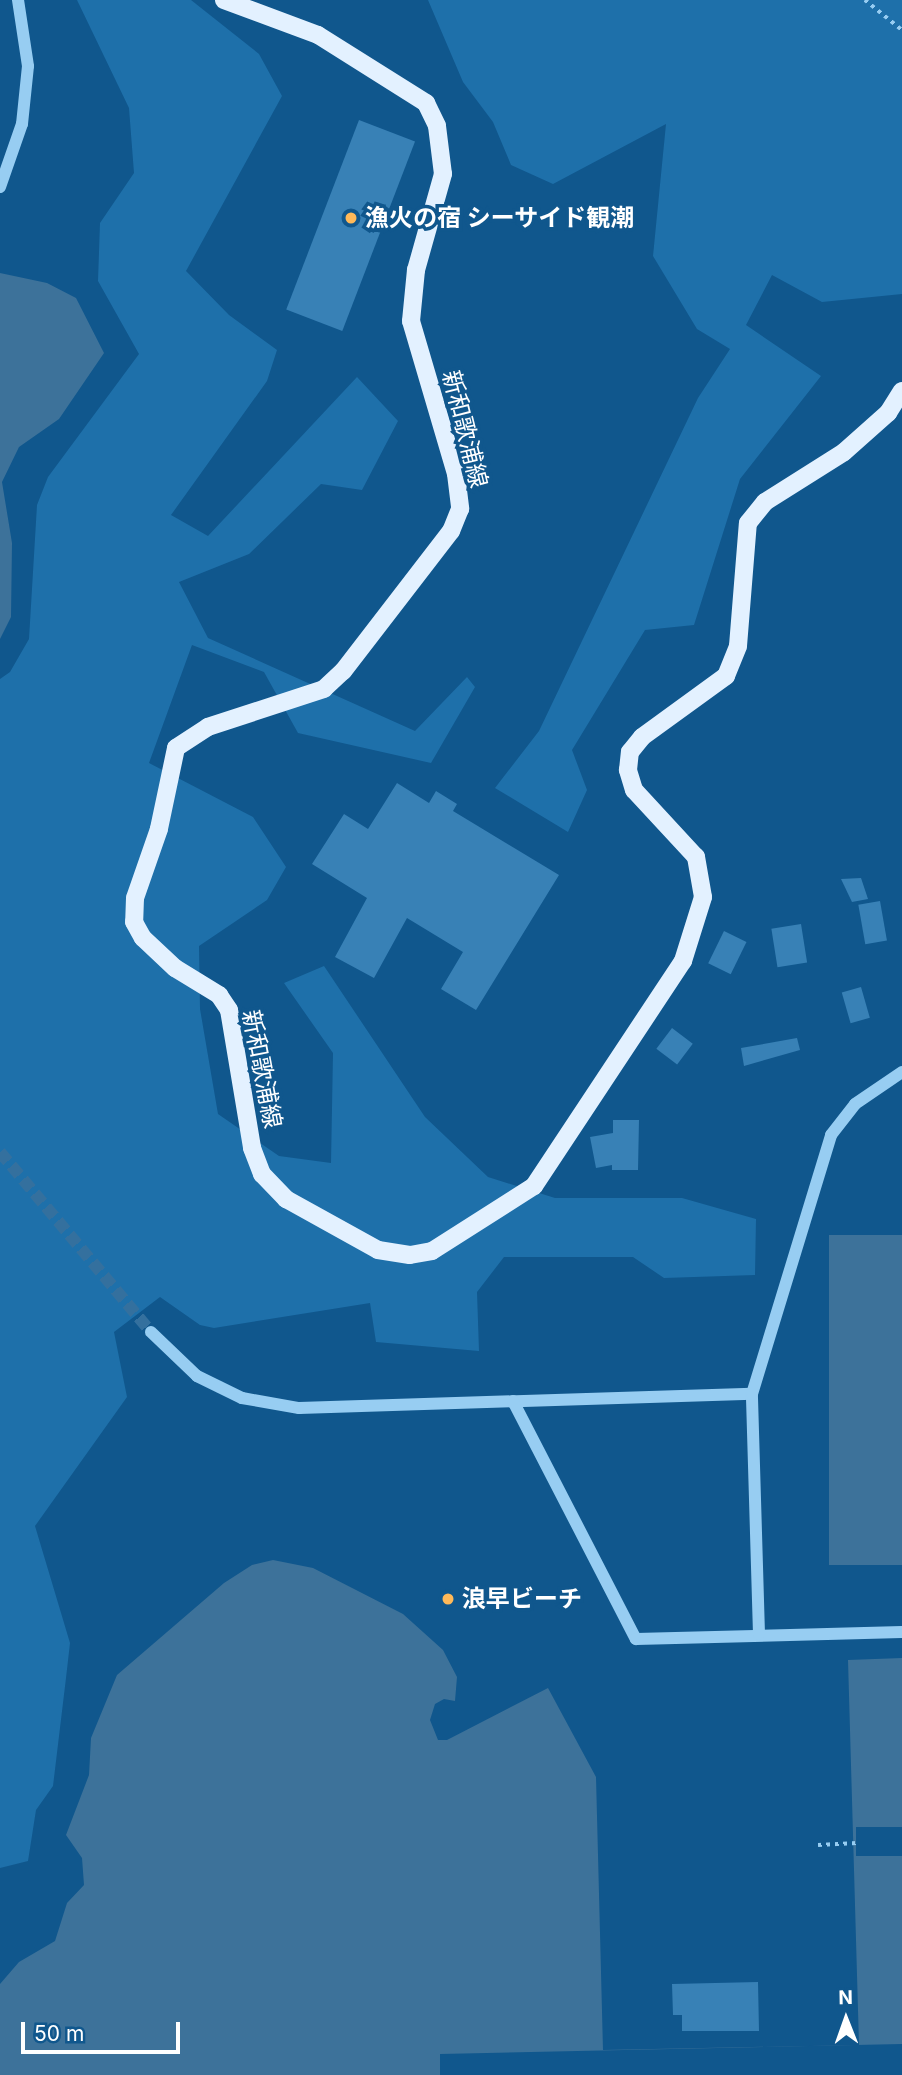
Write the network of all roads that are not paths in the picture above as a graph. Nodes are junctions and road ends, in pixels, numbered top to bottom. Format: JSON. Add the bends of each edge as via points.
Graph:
{"nodes":[{"id":1,"x":18,"y":0,"type":"edge"},
{"id":2,"x":224,"y":0,"type":"edge"},
{"id":3,"x":0,"y":187,"type":"edge"},
{"id":4,"x":902,"y":391,"type":"edge"},
{"id":5,"x":902,"y":1072,"type":"edge"},
{"id":6,"x":151,"y":1332,"type":"tunnel mouth"},
{"id":7,"x":752,"y":1394,"type":"junction"},
{"id":8,"x":513,"y":1401,"type":"junction"},
{"id":9,"x":902,"y":1632,"type":"edge"},
{"id":10,"x":759,"y":1634,"type":"junction"}],
"edges":[{"from":1,"to":3,"type":"street","via":[[28,66],[22,124]]},
{"from":2,"to":4,"type":"main road","name":"新和歌浦線","via":[[318,34],[426,103],[437,126],[443,174],[416,270],[411,321],[456,474],[460,509],[451,531],[343,671],[324,689],[208,727],[176,748],[159,829],[135,898],[134,922],[143,938],[175,968],[219,995],[229,1010],[252,1148],[262,1174],[286,1199],[378,1250],[410,1255],[432,1251],[534,1186],[683,961],[703,898],[696,857],[634,790],[628,770],[630,752],[642,737],[726,676],[738,646],[748,523],[765,502],[844,452],[888,413]]},
{"from":5,"to":7,"type":"street","via":[[855,1104],[831,1135]]},
{"from":6,"to":8,"type":"street","via":[[197,1377],[242,1398],[299,1408]]},
{"from":7,"to":8,"type":"street"},
{"from":7,"to":10,"type":"street"},
{"from":8,"to":10,"type":"street","via":[[636,1639]]},
{"from":9,"to":10,"type":"street"}]}
